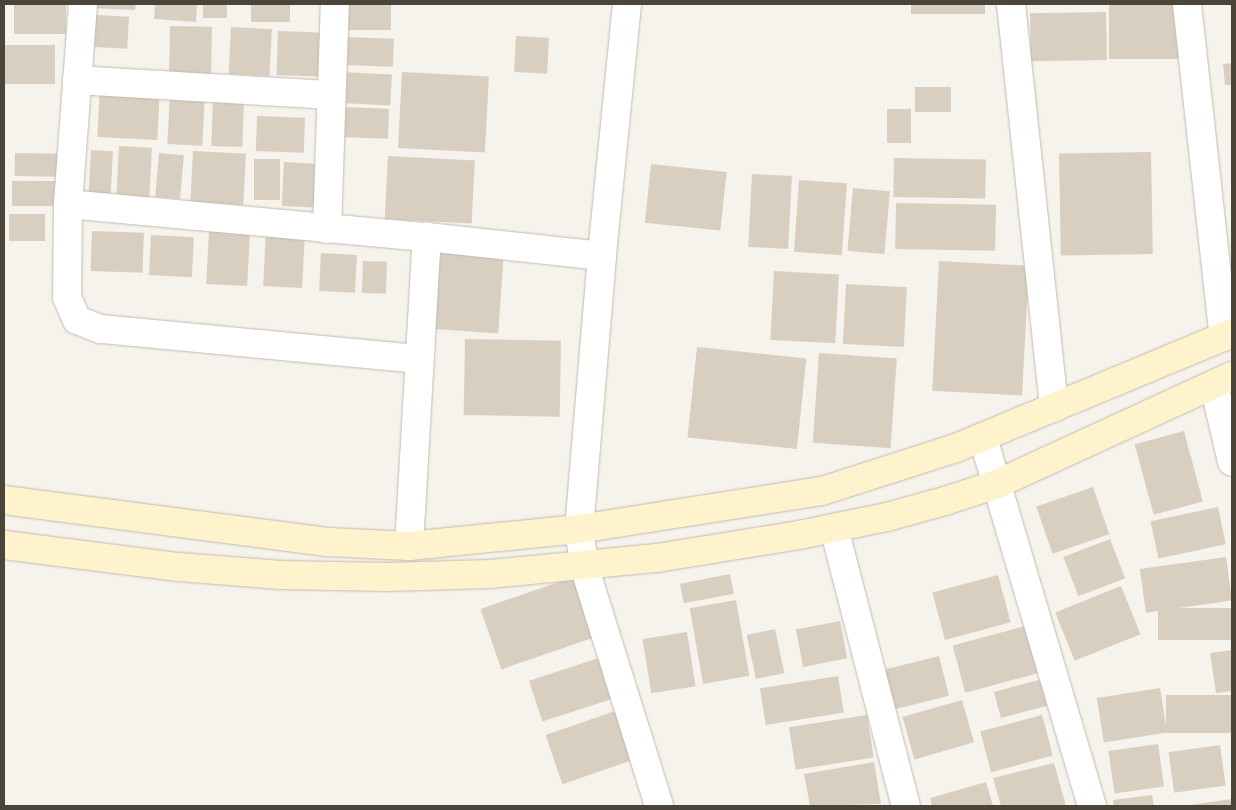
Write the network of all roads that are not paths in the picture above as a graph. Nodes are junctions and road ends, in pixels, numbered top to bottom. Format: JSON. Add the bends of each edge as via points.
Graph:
{"nodes":[{"id":1,"x":82,"y":4,"type":"edge"},
{"id":2,"x":335,"y":4,"type":"edge"},
{"id":3,"x":627,"y":4,"type":"edge"},
{"id":4,"x":1011,"y":4,"type":"edge"},
{"id":5,"x":1187,"y":4,"type":"edge"},
{"id":6,"x":77,"y":80,"type":"junction"},
{"id":7,"x":331,"y":95,"type":"junction"},
{"id":8,"x":68,"y":204,"type":"junction"},
{"id":9,"x":327,"y":229,"type":"junction"},
{"id":10,"x":427,"y":237,"type":"junction"},
{"id":11,"x":602,"y":256,"type":"junction"},
{"id":12,"x":1228,"y":335,"type":"edge"},
{"id":13,"x":420,"y":359,"type":"junction"},
{"id":14,"x":1223,"y":381,"type":"edge"},
{"id":15,"x":1054,"y":408,"type":"junction"},
{"id":16,"x":983,"y":438,"type":"junction"},
{"id":17,"x":1232,"y":462,"type":"edge"},
{"id":18,"x":997,"y":484,"type":"junction"},
{"id":19,"x":4,"y":500,"type":"edge"},
{"id":20,"x":834,"y":528,"type":"junction"},
{"id":21,"x":579,"y":529,"type":"junction"},
{"id":22,"x":4,"y":545,"type":"edge"},
{"id":23,"x":409,"y":546,"type":"junction"},
{"id":24,"x":584,"y":566,"type":"junction"},
{"id":25,"x":659,"y":806,"type":"edge"},
{"id":26,"x":906,"y":806,"type":"edge"},
{"id":27,"x":1092,"y":806,"type":"edge"}],
"edges":[{"from":1,"to":6,"type":"street"},
{"from":2,"to":7,"type":"street"},
{"from":3,"to":11,"type":"street"},
{"from":4,"to":15,"type":"street"},
{"from":5,"to":12,"type":"street"},
{"from":6,"to":7,"type":"street"},
{"from":6,"to":8,"type":"street"},
{"from":7,"to":9,"type":"street"},
{"from":8,"to":9,"type":"street"},
{"from":8,"to":13,"type":"street","via":[[67,297],[78,320],[101,329]]},
{"from":9,"to":10,"type":"street"},
{"from":10,"to":11,"type":"street"},
{"from":10,"to":13,"type":"street"},
{"from":11,"to":21,"type":"street"},
{"from":12,"to":15,"type":"main road"},
{"from":13,"to":23,"type":"street"},
{"from":14,"to":17,"type":"street"},
{"from":14,"to":18,"type":"main road"},
{"from":15,"to":16,"type":"main road"},
{"from":16,"to":18,"type":"street"},
{"from":16,"to":21,"type":"main road","via":[[822,491]]},
{"from":18,"to":20,"type":"main road","via":[[887,517]]},
{"from":18,"to":27,"type":"street"},
{"from":19,"to":23,"type":"main road","via":[[329,542]]},
{"from":20,"to":24,"type":"main road","via":[[657,558]]},
{"from":20,"to":26,"type":"street"},
{"from":21,"to":23,"type":"main road"},
{"from":21,"to":24,"type":"street"},
{"from":22,"to":24,"type":"main road","via":[[179,567],[281,575],[396,577]]},
{"from":24,"to":25,"type":"street"}]}
